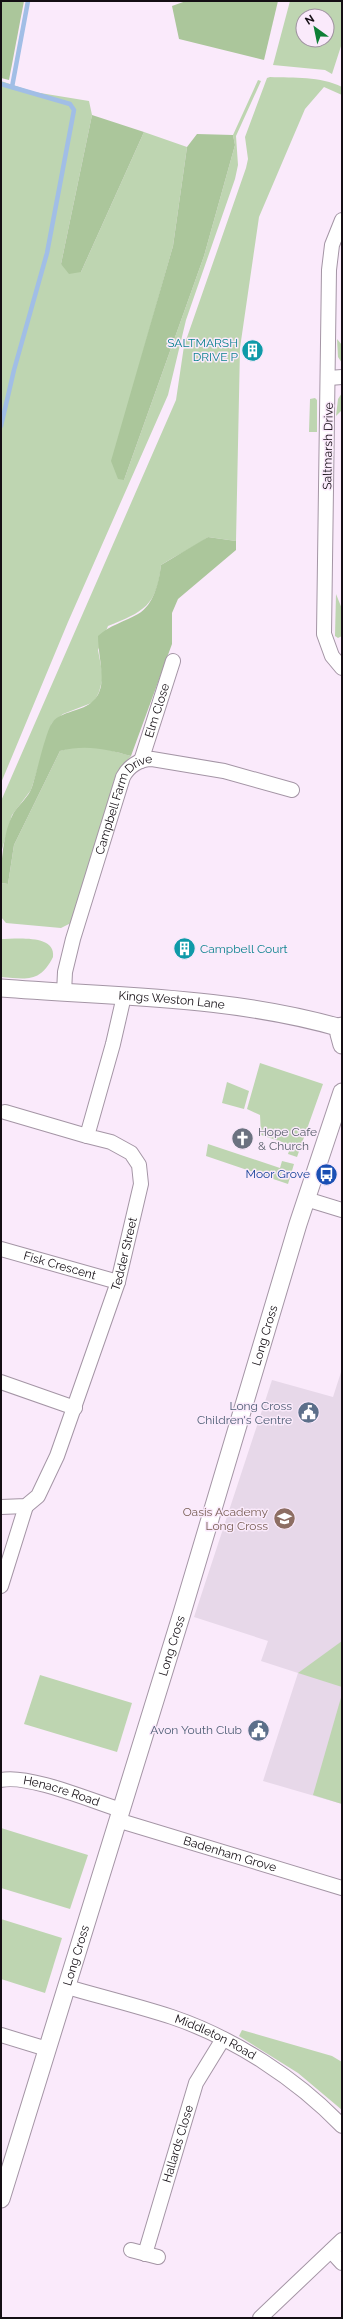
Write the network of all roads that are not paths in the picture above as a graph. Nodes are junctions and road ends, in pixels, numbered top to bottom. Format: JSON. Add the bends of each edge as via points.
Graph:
{"nodes":[{"id":1,"x":342,"y":220,"type":"edge"},
{"id":2,"x":335,"y":378,"type":"edge"},
{"id":3,"x":173,"y":661,"type":"dead end"},
{"id":4,"x":342,"y":668,"type":"edge"},
{"id":5,"x":141,"y":761,"type":"junction"},
{"id":6,"x":292,"y":790,"type":"dead end"},
{"id":7,"x":1,"y":988,"type":"edge"},
{"id":8,"x":64,"y":993,"type":"junction"},
{"id":9,"x":124,"y":996,"type":"junction"},
{"id":10,"x":341,"y":1027,"type":"edge"},
{"id":11,"x":342,"y":1045,"type":"edge"},
{"id":12,"x":342,"y":1092,"type":"edge"},
{"id":13,"x":4,"y":1112,"type":"dead end"},
{"id":14,"x":87,"y":1136,"type":"junction"},
{"id":15,"x":306,"y":1199,"type":"junction"},
{"id":16,"x":342,"y":1210,"type":"edge"},
{"id":17,"x":1,"y":1249,"type":"edge"},
{"id":18,"x":118,"y":1282,"type":"junction"},
{"id":19,"x":1,"y":1382,"type":"edge"},
{"id":20,"x":75,"y":1408,"type":"junction"},
{"id":21,"x":26,"y":1506,"type":"junction"},
{"id":22,"x":1,"y":1507,"type":"edge"},
{"id":23,"x":1,"y":1586,"type":"edge"},
{"id":24,"x":1,"y":1780,"type":"edge"},
{"id":25,"x":119,"y":1815,"type":"junction"},
{"id":26,"x":342,"y":1888,"type":"edge"},
{"id":27,"x":67,"y":1987,"type":"junction"},
{"id":28,"x":1,"y":2035,"type":"edge"},
{"id":29,"x":223,"y":2039,"type":"junction"},
{"id":30,"x":47,"y":2049,"type":"junction"},
{"id":31,"x":342,"y":2126,"type":"edge"},
{"id":32,"x":1,"y":2199,"type":"edge"},
{"id":33,"x":342,"y":2240,"type":"edge"},
{"id":34,"x":331,"y":2251,"type":"junction"},
{"id":35,"x":144,"y":2254,"type":"dead end"},
{"id":36,"x":342,"y":2263,"type":"edge"},
{"id":37,"x":260,"y":2318,"type":"edge"}],
"edges":[{"from":1,"to":2,"type":"street","name":"Saltmarsh Drive","via":[[332,245],[329,265]]},
{"from":2,"to":4,"type":"street","name":"Saltmarsh Drive","via":[[324,634],[332,656]]},
{"from":3,"to":5,"type":"street","name":"Elm Close"},
{"from":5,"to":6,"type":"street","name":"Campbell Farm Drive","via":[[152,759],[224,771]]},
{"from":5,"to":8,"type":"street","name":"Campbell Farm Drive","via":[[130,768],[123,777],[73,939],[65,972]]},
{"from":7,"to":8,"type":"street","name":"Kings Weston Lane"},
{"from":8,"to":9,"type":"street","name":"Kings Weston Lane"},
{"from":9,"to":10,"type":"street","name":"Kings Weston Lane","via":[[198,1002],[293,1015]]},
{"from":9,"to":14,"type":"street","via":[[114,1044]]},
{"from":10,"to":11,"type":"street","via":[[339,1034]]},
{"from":12,"to":15,"type":"street","name":"Long Cross"},
{"from":13,"to":14,"type":"street","name":"Tedder Street"},
{"from":14,"to":18,"type":"street","name":"Tedder Street","via":[[125,1149],[136,1159],[141,1172],[141,1184]]},
{"from":15,"to":16,"type":"street"},
{"from":15,"to":25,"type":"street","name":"Long Cross"},
{"from":17,"to":18,"type":"street","name":"Fisk Crescent"},
{"from":18,"to":20,"type":"street","name":"Tedder Street"},
{"from":19,"to":20,"type":"street"},
{"from":20,"to":21,"type":"street","name":"Tedder Street","via":[[38,1496]]},
{"from":21,"to":22,"type":"street"},
{"from":21,"to":23,"type":"street"},
{"from":24,"to":25,"type":"street","name":"Henacre Road","via":[[18,1779],[34,1782]]},
{"from":25,"to":26,"type":"street","name":"Badenham Grove"},
{"from":25,"to":27,"type":"street","name":"Long Cross"},
{"from":27,"to":29,"type":"street","name":"Middleton Road","via":[[172,2017]]},
{"from":27,"to":30,"type":"street","name":"Long Cross"},
{"from":28,"to":30,"type":"street"},
{"from":29,"to":31,"type":"street","name":"Middleton Road","via":[[281,2076],[316,2102]]},
{"from":29,"to":35,"type":"street","name":"Hallards Close","via":[[196,2084]]},
{"from":30,"to":32,"type":"street","name":"Long Cross"},
{"from":33,"to":34,"type":"street"},
{"from":34,"to":36,"type":"street"},
{"from":34,"to":37,"type":"street"}]}
